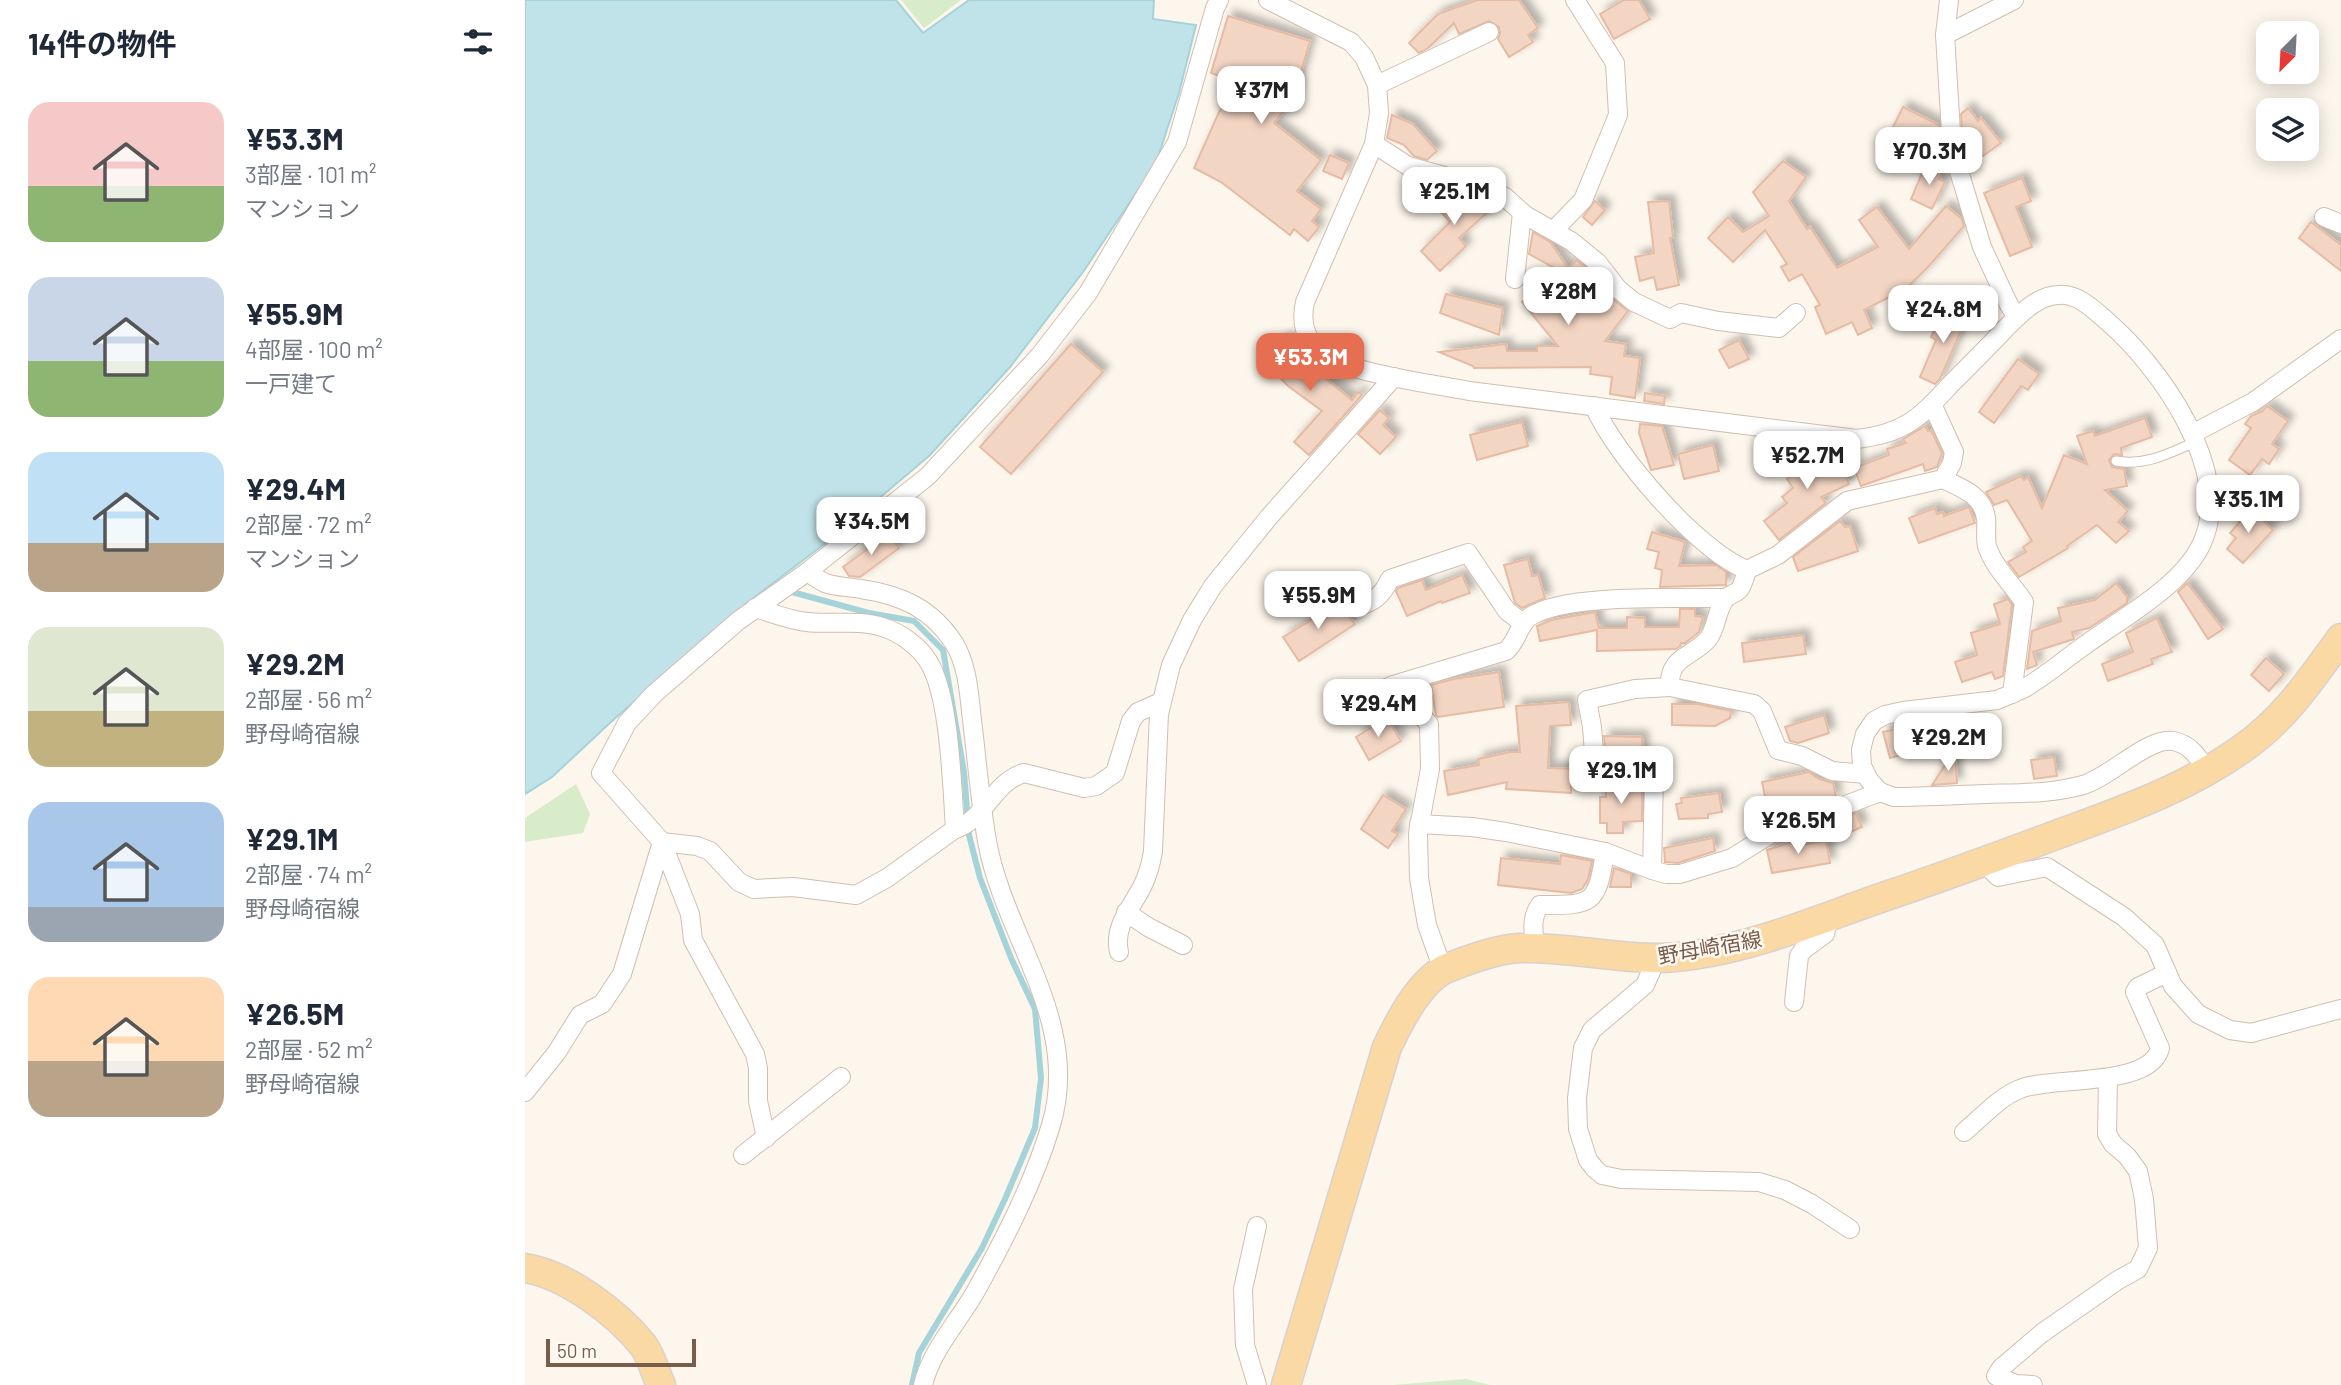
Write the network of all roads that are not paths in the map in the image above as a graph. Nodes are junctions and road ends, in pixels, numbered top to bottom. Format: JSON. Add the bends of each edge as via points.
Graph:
{"nodes":[{"id":1,"x":1219,"y":0,"type":"edge"},
{"id":2,"x":1268,"y":0,"type":"edge"},
{"id":3,"x":1576,"y":0,"type":"edge"},
{"id":4,"x":1949,"y":0,"type":"edge"},
{"id":5,"x":2014,"y":0,"type":"edge"},
{"id":6,"x":1288,"y":4,"type":"edge"},
{"id":7,"x":1489,"y":32,"type":"dead end"},
{"id":8,"x":1945,"y":35,"type":"junction"},
{"id":9,"x":1377,"y":85,"type":"junction"},
{"id":10,"x":1374,"y":144,"type":"junction"},
{"id":11,"x":1522,"y":213,"type":"junction"},
{"id":12,"x":1554,"y":230,"type":"junction"},
{"id":13,"x":1515,"y":279,"type":"dead end"},
{"id":14,"x":1796,"y":313,"type":"dead end"},
{"id":15,"x":2017,"y":317,"type":"junction"},
{"id":16,"x":2341,"y":338,"type":"edge"},
{"id":17,"x":1394,"y":377,"type":"junction"},
{"id":18,"x":1932,"y":404,"type":"junction"},
{"id":19,"x":1594,"y":406,"type":"junction"},
{"id":20,"x":2193,"y":438,"type":"junction"},
{"id":21,"x":2116,"y":461,"type":"dead end"},
{"id":22,"x":1943,"y":479,"type":"junction"},
{"id":23,"x":1747,"y":570,"type":"junction"},
{"id":24,"x":801,"y":576,"type":"junction"},
{"id":25,"x":1725,"y":598,"type":"junction"},
{"id":26,"x":759,"y":604,"type":"junction"},
{"id":27,"x":1355,"y":607,"type":"dead end"},
{"id":28,"x":1523,"y":623,"type":"junction"},
{"id":29,"x":2341,"y":638,"type":"edge"},
{"id":30,"x":1669,"y":687,"type":"junction"},
{"id":31,"x":1383,"y":691,"type":"junction"},
{"id":32,"x":2012,"y":694,"type":"junction"},
{"id":33,"x":1365,"y":698,"type":"dead end"},
{"id":34,"x":1161,"y":702,"type":"junction"},
{"id":35,"x":2208,"y":772,"type":"junction"},
{"id":36,"x":1865,"y":774,"type":"junction"},
{"id":37,"x":1879,"y":792,"type":"junction"},
{"id":38,"x":983,"y":807,"type":"junction"},
{"id":39,"x":1419,"y":824,"type":"junction"},
{"id":40,"x":955,"y":829,"type":"junction"},
{"id":41,"x":662,"y":842,"type":"junction"},
{"id":42,"x":1605,"y":852,"type":"junction"},
{"id":43,"x":1983,"y":862,"type":"junction"},
{"id":44,"x":1652,"y":870,"type":"junction"},
{"id":45,"x":1126,"y":912,"type":"junction"},
{"id":46,"x":1829,"y":916,"type":"junction"},
{"id":47,"x":1183,"y":945,"type":"dead end"},
{"id":48,"x":1535,"y":949,"type":"junction"},
{"id":49,"x":1119,"y":952,"type":"dead end"},
{"id":50,"x":1656,"y":960,"type":"junction"},
{"id":51,"x":1443,"y":970,"type":"junction"},
{"id":52,"x":2167,"y":973,"type":"junction"},
{"id":53,"x":1794,"y":1002,"type":"dead end"},
{"id":54,"x":2341,"y":1009,"type":"edge"},
{"id":55,"x":841,"y":1077,"type":"dead end"},
{"id":56,"x":2108,"y":1079,"type":"junction"},
{"id":57,"x":525,"y":1092,"type":"edge"},
{"id":58,"x":1964,"y":1132,"type":"dead end"},
{"id":59,"x":766,"y":1138,"type":"junction"},
{"id":60,"x":743,"y":1155,"type":"dead end"},
{"id":61,"x":1257,"y":1226,"type":"dead end"},
{"id":62,"x":1850,"y":1229,"type":"dead end"},
{"id":63,"x":525,"y":1268,"type":"edge"},
{"id":64,"x":661,"y":1385,"type":"edge"},
{"id":65,"x":923,"y":1385,"type":"edge"},
{"id":66,"x":1257,"y":1385,"type":"edge"},
{"id":67,"x":1286,"y":1385,"type":"edge"},
{"id":68,"x":2033,"y":1385,"type":"edge"}],
"edges":[{"from":1,"to":24,"type":"street","via":[[1177,142],[1088,293],[1040,355],[928,476]]},
{"from":2,"to":6,"type":"street"},
{"from":3,"to":12,"type":"street","via":[[1615,63],[1618,115],[1583,200]]},
{"from":4,"to":8,"type":"street"},
{"from":5,"to":8,"type":"street"},
{"from":6,"to":9,"type":"street","via":[[1351,42]]},
{"from":7,"to":9,"type":"street"},
{"from":8,"to":15,"type":"street","via":[[1952,148],[1982,247]]},
{"from":9,"to":10,"type":"street"},
{"from":10,"to":11,"type":"street","via":[[1408,166],[1487,188]]},
{"from":10,"to":17,"type":"street","via":[[1305,302],[1304,325],[1312,342],[1329,358]]},
{"from":11,"to":12,"type":"street"},
{"from":11,"to":13,"type":"street"},
{"from":12,"to":14,"type":"street","via":[[1598,263],[1634,303],[1670,320],[1681,313],[1779,328]]},
{"from":15,"to":18,"type":"street"},
{"from":15,"to":20,"type":"street","via":[[2050,296],[2083,301],[2143,356],[2166,385]]},
{"from":16,"to":20,"type":"street","via":[[2253,402]]},
{"from":17,"to":19,"type":"street"},
{"from":17,"to":34,"type":"street","via":[[1213,586],[1171,665]]},
{"from":18,"to":19,"type":"street","via":[[1901,428],[1857,439]]},
{"from":18,"to":22,"type":"street","via":[[1954,452]]},
{"from":19,"to":23,"type":"street","via":[[1644,482],[1701,539]]},
{"from":20,"to":21,"type":"lane","via":[[2160,457],[2138,463]]},
{"from":20,"to":32,"type":"street","via":[[2206,474],[2210,508],[2204,540],[2192,560],[2166,587]]},
{"from":22,"to":23,"type":"street","via":[[1847,501],[1778,555]]},
{"from":22,"to":32,"type":"street","via":[[1981,502],[1994,562],[2024,601]]},
{"from":23,"to":25,"type":"street","via":[[1739,590]]},
{"from":24,"to":26,"type":"street"},
{"from":24,"to":38,"type":"street","via":[[899,596],[916,604],[954,644],[966,671]]},
{"from":25,"to":28,"type":"street","via":[[1558,605]]},
{"from":25,"to":30,"type":"street","via":[[1711,636],[1679,660]]},
{"from":26,"to":40,"type":"street","via":[[803,622],[881,626],[920,649],[941,696]]},
{"from":26,"to":41,"type":"street","via":[[654,694],[627,723],[601,773]]},
{"from":27,"to":28,"type":"street","via":[[1383,594],[1389,579],[1468,553],[1507,611]]},
{"from":28,"to":31,"type":"street","via":[[1506,650]]},
{"from":29,"to":35,"type":"main road","name":"野母崎宿線","via":[[2288,708]]},
{"from":30,"to":36,"type":"street","via":[[1754,704],[1762,711],[1778,750],[1832,771]]},
{"from":30,"to":44,"type":"street","via":[[1587,700],[1598,771],[1654,777]]},
{"from":31,"to":33,"type":"street"},
{"from":31,"to":39,"type":"street","via":[[1429,723],[1430,769]]},
{"from":32,"to":36,"type":"street","via":[[1880,717],[1865,734],[1861,750]]},
{"from":34,"to":38,"type":"street","via":[[1137,712],[1115,773],[1096,786],[1084,788],[1024,773]]},
{"from":34,"to":45,"type":"street","via":[[1153,851],[1149,871]]},
{"from":35,"to":37,"type":"street","via":[[2191,748],[2162,741],[2085,785],[2053,792],[1894,797]]},
{"from":35,"to":43,"type":"main road","name":"野母崎宿線","via":[[2167,793]]},
{"from":36,"to":37,"type":"street"},
{"from":37,"to":44,"type":"street","via":[[1772,833],[1721,863],[1680,874]]},
{"from":38,"to":40,"type":"street"},
{"from":38,"to":65,"type":"street","via":[[998,885],[1039,982],[1059,1084],[1052,1123],[1031,1182],[977,1290],[927,1368]]},
{"from":39,"to":42,"type":"street","via":[[1472,827]]},
{"from":39,"to":51,"type":"street","via":[[1419,878],[1427,925]]},
{"from":40,"to":41,"type":"street","via":[[856,895],[793,887],[754,889],[739,882],[710,851]]},
{"from":41,"to":57,"type":"street","via":[[621,974],[602,1004],[580,1014]]},
{"from":41,"to":59,"type":"street","via":[[690,914],[693,940],[755,1054]]},
{"from":42,"to":44,"type":"street"},
{"from":42,"to":48,"type":"street","via":[[1601,880],[1590,899],[1579,905],[1540,905],[1533,923]]},
{"from":43,"to":46,"type":"main road","name":"野母崎宿線"},
{"from":43,"to":52,"type":"street","via":[[1998,877],[2047,867],[2081,887],[2155,944]]},
{"from":45,"to":47,"type":"street"},
{"from":45,"to":49,"type":"street","via":[[1116,939]]},
{"from":46,"to":50,"type":"main road","name":"野母崎宿線","via":[[1782,935]]},
{"from":46,"to":53,"type":"street","via":[[1825,934],[1799,956]]},
{"from":48,"to":50,"type":"main road","name":"野母崎宿線"},
{"from":48,"to":51,"type":"main road","name":"野母崎宿線","via":[[1517,948]]},
{"from":50,"to":62,"type":"street","via":[[1645,985],[1592,1030],[1583,1048],[1578,1129],[1588,1160],[1602,1175],[1621,1179],[1759,1182],[1803,1199]]},
{"from":51,"to":67,"type":"main road","name":"野母崎宿線","via":[[1401,1017],[1387,1046]]},
{"from":52,"to":54,"type":"street","via":[[2198,1014],[2230,1030],[2251,1033]]},
{"from":52,"to":56,"type":"street","via":[[2135,992],[2159,1048],[2158,1057]]},
{"from":55,"to":59,"type":"street"},
{"from":56,"to":58,"type":"street","via":[[2020,1088]]},
{"from":56,"to":68,"type":"street","via":[[2107,1134],[2138,1171],[2148,1248],[2138,1269],[2042,1333],[1996,1376]]},
{"from":59,"to":60,"type":"street"},
{"from":61,"to":66,"type":"street","via":[[1243,1289],[1245,1345]]},
{"from":63,"to":64,"type":"main road","via":[[555,1276],[625,1325],[645,1347]]}]}
